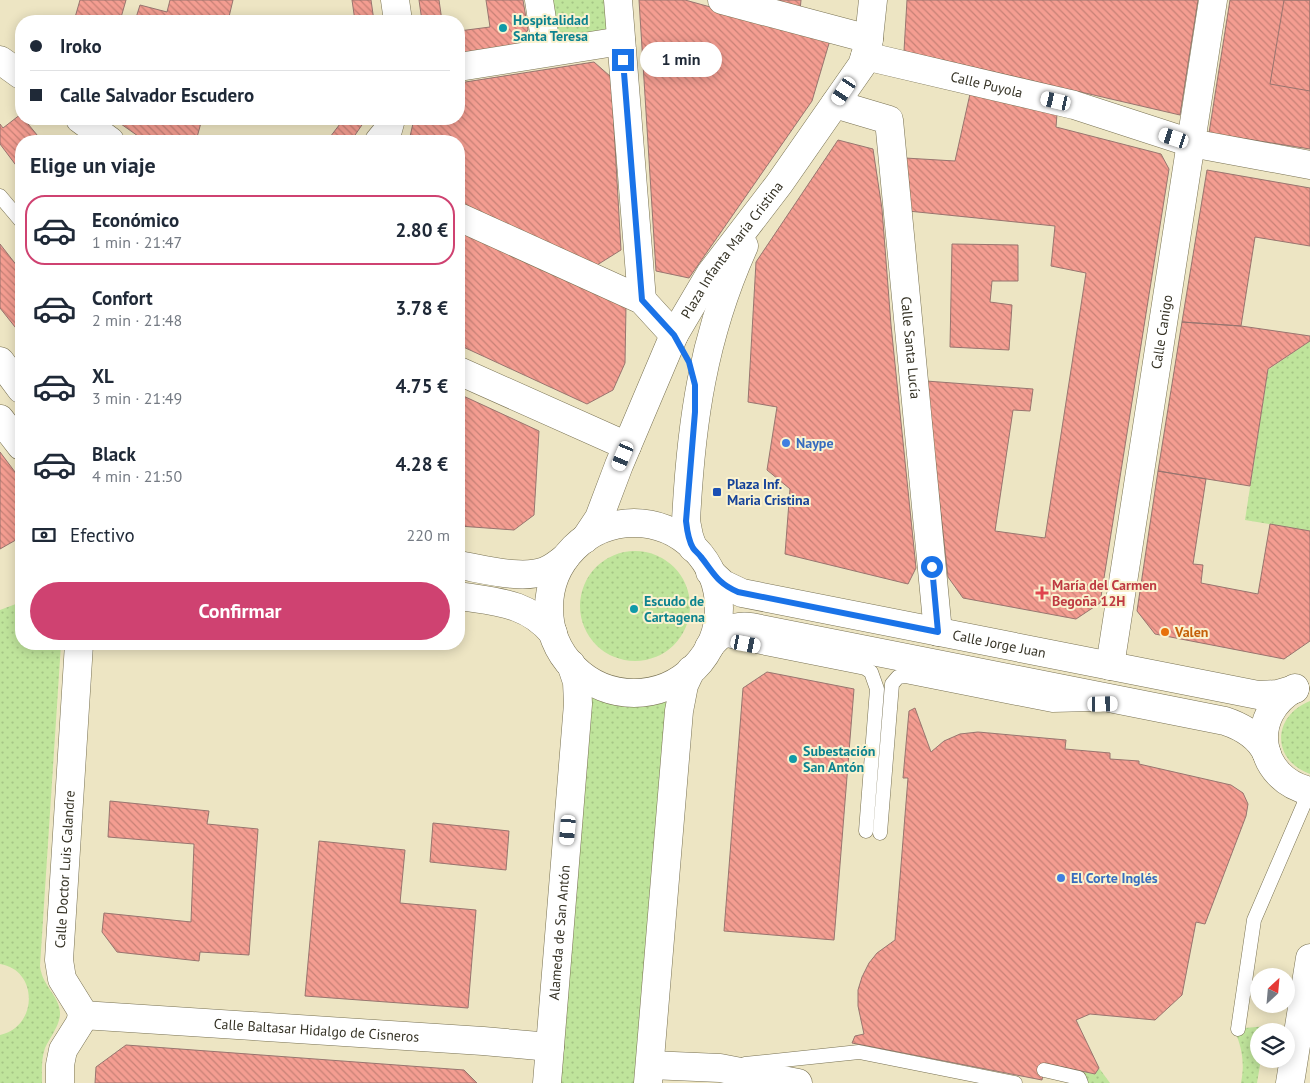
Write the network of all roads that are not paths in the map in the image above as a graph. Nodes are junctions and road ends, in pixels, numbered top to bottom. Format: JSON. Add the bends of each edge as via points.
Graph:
{"nodes":[{"id":1,"x":395,"y":0,"type":"edge"},
{"id":2,"x":538,"y":0,"type":"edge"},
{"id":3,"x":618,"y":0,"type":"edge"},
{"id":4,"x":722,"y":0,"type":"edge"},
{"id":5,"x":873,"y":0,"type":"edge"},
{"id":6,"x":1213,"y":0,"type":"edge"},
{"id":7,"x":397,"y":15,"type":"edge"},
{"id":8,"x":621,"y":41,"type":"junction"},
{"id":9,"x":867,"y":48,"type":"junction"},
{"id":10,"x":547,"y":52,"type":"junction"},
{"id":11,"x":0,"y":60,"type":"edge"},
{"id":12,"x":465,"y":66,"type":"edge"},
{"id":13,"x":15,"y":71,"type":"edge"},
{"id":14,"x":835,"y":104,"type":"junction"},
{"id":15,"x":84,"y":128,"type":"edge"},
{"id":16,"x":98,"y":135,"type":"edge"},
{"id":17,"x":1191,"y":143,"type":"junction"},
{"id":18,"x":1310,"y":165,"type":"edge"},
{"id":19,"x":779,"y":184,"type":"junction"},
{"id":20,"x":0,"y":196,"type":"edge"},
{"id":21,"x":15,"y":215,"type":"edge"},
{"id":22,"x":465,"y":220,"type":"edge"},
{"id":23,"x":642,"y":300,"type":"junction"},
{"id":24,"x":674,"y":335,"type":"junction"},
{"id":25,"x":465,"y":374,"type":"edge"},
{"id":26,"x":695,"y":412,"type":"junction"},
{"id":27,"x":0,"y":419,"type":"edge"},
{"id":28,"x":15,"y":438,"type":"edge"},
{"id":29,"x":627,"y":446,"type":"junction"},
{"id":30,"x":585,"y":539,"type":"junction"},
{"id":31,"x":693,"y":548,"type":"junction"},
{"id":32,"x":565,"y":558,"type":"junction"},
{"id":33,"x":465,"y":566,"type":"edge"},
{"id":34,"x":710,"y":572,"type":"junction"},
{"id":35,"x":465,"y":597,"type":"edge"},
{"id":36,"x":938,"y":632,"type":"junction"},
{"id":37,"x":553,"y":633,"type":"junction"},
{"id":38,"x":710,"y":646,"type":"junction"},
{"id":39,"x":78,"y":650,"type":"edge"},
{"id":40,"x":571,"y":664,"type":"junction"},
{"id":41,"x":1110,"y":666,"type":"junction"},
{"id":42,"x":691,"y":670,"type":"junction"},
{"id":43,"x":1302,"y":686,"type":"edge"},
{"id":44,"x":1138,"y":704,"type":"junction"},
{"id":45,"x":1267,"y":754,"type":"junction"},
{"id":46,"x":1303,"y":790,"type":"edge"},
{"id":47,"x":866,"y":831,"type":"dead end"},
{"id":48,"x":880,"y":832,"type":"dead end"},
{"id":49,"x":1310,"y":958,"type":"edge"},
{"id":50,"x":82,"y":1015,"type":"junction"},
{"id":51,"x":1238,"y":1029,"type":"dead end"},
{"id":52,"x":550,"y":1047,"type":"junction"},
{"id":53,"x":720,"y":1068,"type":"junction"},
{"id":54,"x":1044,"y":1070,"type":"dead end"},
{"id":55,"x":649,"y":1074,"type":"edge"},
{"id":56,"x":60,"y":1083,"type":"edge"},
{"id":57,"x":547,"y":1083,"type":"edge"},
{"id":58,"x":798,"y":1083,"type":"edge"},
{"id":59,"x":1015,"y":1083,"type":"edge"},
{"id":60,"x":1081,"y":1083,"type":"edge"},
{"id":61,"x":1290,"y":1083,"type":"edge"}],
"edges":[{"from":1,"to":7,"type":"main road"},
{"from":2,"to":10,"type":"main road"},
{"from":3,"to":8,"type":"main road"},
{"from":4,"to":9,"type":"main road","name":"Calle Puyola"},
{"from":5,"to":9,"type":"main road"},
{"from":6,"to":17,"type":"main road","name":"Calle Canigo"},
{"from":8,"to":10,"type":"main road"},
{"from":8,"to":23,"type":"main road"},
{"from":9,"to":14,"type":"main road","via":[[862,65]]},
{"from":9,"to":17,"type":"main road","name":"Calle Puyola","via":[[1074,105]]},
{"from":10,"to":12,"type":"main road"},
{"from":11,"to":13,"type":"main road"},
{"from":14,"to":19,"type":"main road"},
{"from":14,"to":36,"type":"main road","name":"Calle Santa Lucía","via":[[889,120]]},
{"from":15,"to":16,"type":"main road"},
{"from":17,"to":18,"type":"main road","name":"Calle Puyola"},
{"from":17,"to":41,"type":"main road","name":"Calle Canigo"},
{"from":19,"to":24,"type":"main road","name":"Plaza Infanta María Cristina","via":[[710,274]]},
{"from":19,"to":26,"type":"main road","name":"Plaza Infanta María Cristina","via":[[744,247],[725,292],[710,336]]},
{"from":20,"to":21,"type":"lane"},
{"from":22,"to":23,"type":"main road"},
{"from":23,"to":24,"type":"main road","name":"Plaza Infanta María Cristina"},
{"from":24,"to":26,"type":"main road","via":[[689,362],[696,396]]},
{"from":24,"to":29,"type":"main road","name":"Plaza Infanta María Cristina"},
{"from":25,"to":29,"type":"main road"},
{"from":26,"to":31,"type":"main road","name":"Plaza Infanta María Cristina","via":[[686,521]]},
{"from":27,"to":28,"type":"main road"},
{"from":29,"to":30,"type":"main road","name":"Plaza Infanta María Cristina","via":[[599,518]]},
{"from":30,"to":31,"type":"main road","name":"Plaza Infanta María Cristina","via":[[615,526],[639,524],[667,530]]},
{"from":30,"to":32,"type":"main road","name":"Plaza Infanta María Cristina"},
{"from":31,"to":34,"type":"main road","name":"Plaza Infanta María Cristina"},
{"from":32,"to":33,"type":"main road","via":[[547,570],[531,574]]},
{"from":32,"to":37,"type":"main road","name":"Plaza Infanta María Cristina","via":[[551,592],[549,608]]},
{"from":34,"to":36,"type":"main road","name":"Calle Jorge Juan","via":[[723,584],[742,593]]},
{"from":34,"to":38,"type":"main road","name":"Plaza Infanta María Cristina","via":[[719,611]]},
{"from":35,"to":37,"type":"main road","via":[[519,607],[534,615]]},
{"from":36,"to":41,"type":"main road","name":"Calle Jorge Juan"},
{"from":37,"to":40,"type":"main road","name":"Plaza Infanta María Cristina"},
{"from":38,"to":42,"type":"main road","name":"Plaza Infanta María Cristina"},
{"from":38,"to":44,"type":"main road","via":[[728,630],[745,626]]},
{"from":38,"to":47,"type":"lane","via":[[726,640],[865,668],[871,672],[877,689]]},
{"from":39,"to":50,"type":"main road","name":"Calle Doctor Luis Calandre","via":[[59,960],[62,979]]},
{"from":40,"to":42,"type":"main road","name":"Plaza Infanta María Cristina","via":[[596,684],[628,692],[664,687]]},
{"from":40,"to":52,"type":"main road","name":"Alameda de San Antón","via":[[577,682],[578,704]]},
{"from":41,"to":43,"type":"main road","name":"Calle Jorge Juan","via":[[1258,695],[1278,694]]},
{"from":42,"to":55,"type":"main road","via":[[684,685],[679,711]]},
{"from":43,"to":45,"type":"main road","via":[[1281,698],[1270,712],[1264,737]]},
{"from":44,"to":45,"type":"main road","via":[[1236,724],[1255,737]]},
{"from":44,"to":48,"type":"lane","via":[[1052,705],[898,677],[892,684]]},
{"from":45,"to":46,"type":"main road","via":[[1277,772]]},
{"from":46,"to":51,"type":"lane","via":[[1304,804],[1254,920]]},
{"from":49,"to":61,"type":"main road"},
{"from":50,"to":52,"type":"main road","name":"Calle Baltasar Hidalgo de Cisneros"},
{"from":50,"to":56,"type":"main road","via":[[64,1050]]},
{"from":52,"to":57,"type":"main road","name":"Alameda de San Antón"},
{"from":53,"to":55,"type":"main road"},
{"from":53,"to":58,"type":"main road"},
{"from":53,"to":59,"type":"lane","via":[[859,1052]]},
{"from":54,"to":60,"type":"lane","via":[[1079,1078]]}]}
